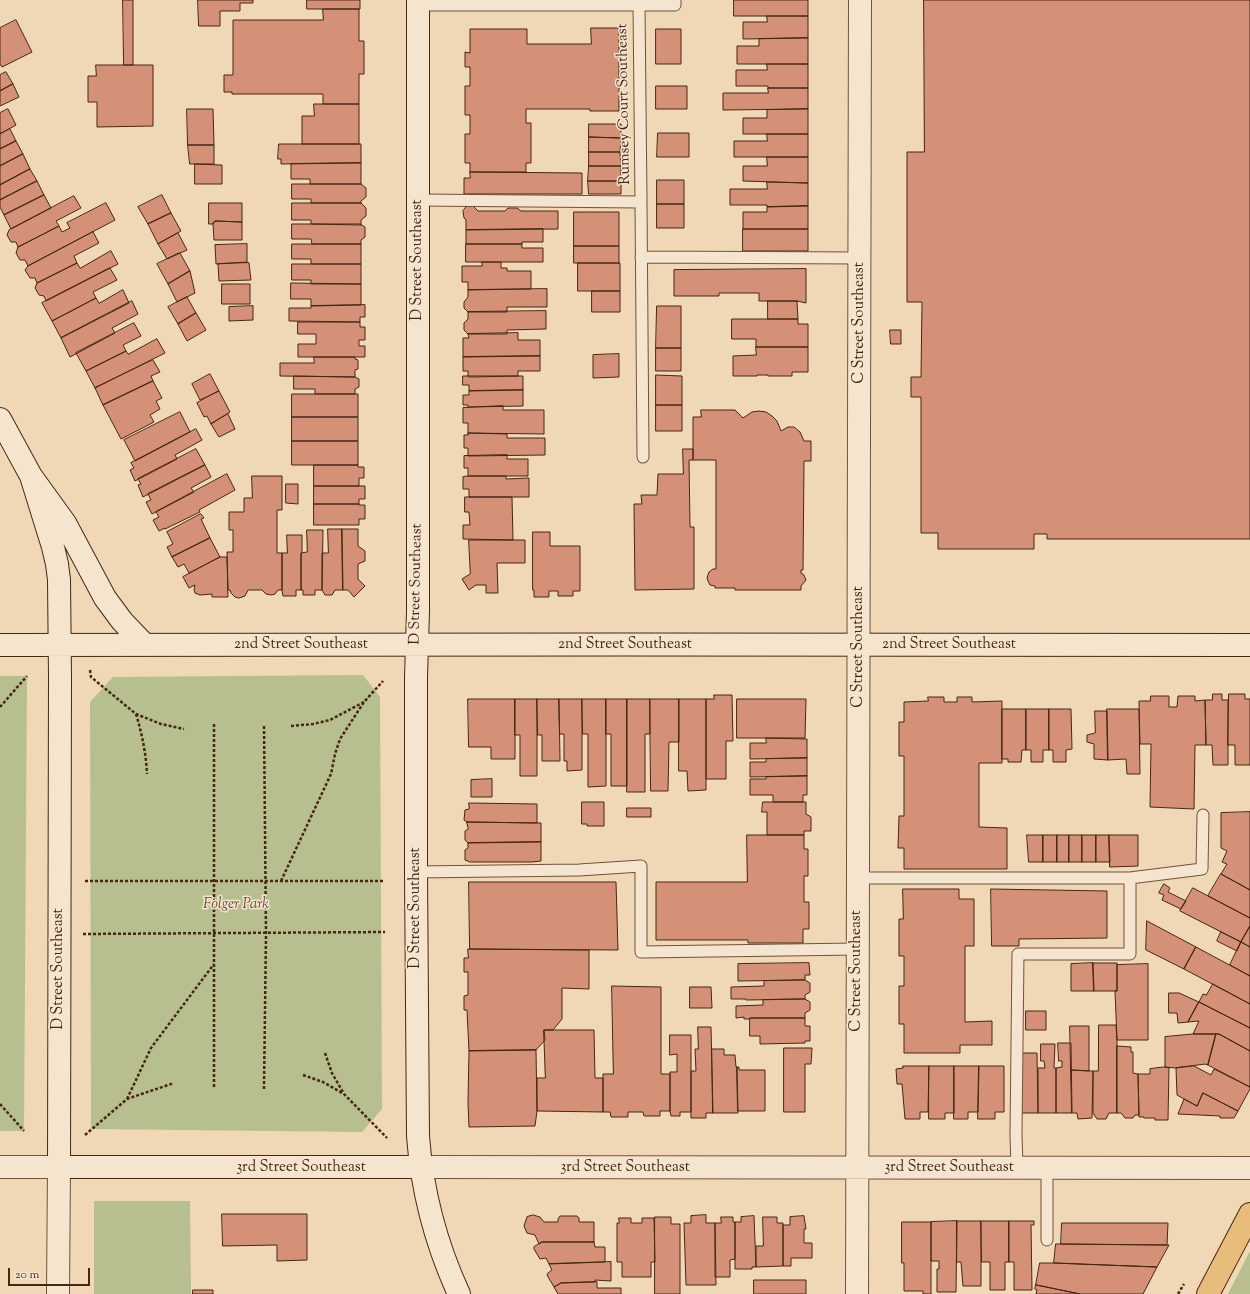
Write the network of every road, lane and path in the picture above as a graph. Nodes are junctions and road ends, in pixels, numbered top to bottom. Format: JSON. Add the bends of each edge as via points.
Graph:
{"nodes":[{"id":1,"x":675,"y":0,"type":"edge"},
{"id":2,"x":860,"y":0,"type":"edge"},
{"id":3,"x":418,"y":3,"type":"edge"},
{"id":4,"x":639,"y":5,"type":"junction"},
{"id":5,"x":418,"y":200,"type":"junction"},
{"id":6,"x":641,"y":202,"type":"junction"},
{"id":7,"x":641,"y":257,"type":"junction"},
{"id":8,"x":860,"y":258,"type":"junction"},
{"id":9,"x":0,"y":418,"type":"edge"},
{"id":10,"x":643,"y":457,"type":"dead end"},
{"id":11,"x":31,"y":476,"type":"junction"},
{"id":12,"x":60,"y":644,"type":"junction"},
{"id":13,"x":144,"y":644,"type":"junction"},
{"id":14,"x":0,"y":645,"type":"edge"},
{"id":15,"x":417,"y":645,"type":"junction"},
{"id":16,"x":858,"y":645,"type":"junction"},
{"id":17,"x":1250,"y":645,"type":"edge"},
{"id":18,"x":89,"y":665,"type":"dead end"},
{"id":19,"x":27,"y":676,"type":"dead end"},
{"id":20,"x":383,"y":681,"type":"dead end"},
{"id":21,"x":364,"y":702,"type":"junction"},
{"id":22,"x":0,"y":707,"type":"edge"},
{"id":23,"x":136,"y":714,"type":"junction"},
{"id":24,"x":214,"y":724,"type":"dead end"},
{"id":25,"x":264,"y":724,"type":"dead end"},
{"id":26,"x":291,"y":726,"type":"dead end"},
{"id":27,"x":184,"y":729,"type":"dead end"},
{"id":28,"x":147,"y":774,"type":"dead end"},
{"id":29,"x":1204,"y":815,"type":"dead end"},
{"id":30,"x":416,"y":872,"type":"junction"},
{"id":31,"x":858,"y":878,"type":"junction"},
{"id":32,"x":1130,"y":878,"type":"junction"},
{"id":33,"x":84,"y":881,"type":"dead end"},
{"id":34,"x":214,"y":881,"type":"junction"},
{"id":35,"x":266,"y":881,"type":"junction"},
{"id":36,"x":281,"y":881,"type":"junction"},
{"id":37,"x":384,"y":881,"type":"dead end"},
{"id":38,"x":385,"y":932,"type":"dead end"},
{"id":39,"x":214,"y":933,"type":"junction"},
{"id":40,"x":266,"y":933,"type":"junction"},
{"id":41,"x":84,"y":934,"type":"dead end"},
{"id":42,"x":857,"y":949,"type":"junction"},
{"id":43,"x":214,"y":964,"type":"junction"},
{"id":44,"x":325,"y":1053,"type":"dead end"},
{"id":45,"x":303,"y":1075,"type":"dead end"},
{"id":46,"x":174,"y":1083,"type":"dead end"},
{"id":47,"x":214,"y":1089,"type":"dead end"},
{"id":48,"x":264,"y":1089,"type":"dead end"},
{"id":49,"x":344,"y":1094,"type":"junction"},
{"id":50,"x":127,"y":1099,"type":"junction"},
{"id":51,"x":0,"y":1104,"type":"edge"},
{"id":52,"x":24,"y":1131,"type":"dead end"},
{"id":53,"x":85,"y":1135,"type":"dead end"},
{"id":54,"x":387,"y":1138,"type":"dead end"},
{"id":55,"x":0,"y":1167,"type":"edge"},
{"id":56,"x":59,"y":1167,"type":"junction"},
{"id":57,"x":422,"y":1167,"type":"junction"},
{"id":58,"x":856,"y":1168,"type":"junction"},
{"id":59,"x":1017,"y":1168,"type":"junction"},
{"id":60,"x":1047,"y":1168,"type":"junction"},
{"id":61,"x":1250,"y":1168,"type":"edge"},
{"id":62,"x":1250,"y":1214,"type":"edge"},
{"id":63,"x":1047,"y":1240,"type":"dead end"},
{"id":64,"x":58,"y":1294,"type":"edge"},
{"id":65,"x":459,"y":1294,"type":"edge"},
{"id":66,"x":857,"y":1294,"type":"edge"},
{"id":67,"x":1208,"y":1294,"type":"edge"}],
"edges":[{"from":1,"to":4,"type":"lane","via":[[675,5]]},
{"from":2,"to":8,"type":"street","name":"C Street Southeast"},
{"from":3,"to":4,"type":"lane","name":"Rumsey Court Southeast"},
{"from":3,"to":5,"type":"street","name":"D Street Southeast"},
{"from":4,"to":6,"type":"lane","name":"Rumsey Court Southeast"},
{"from":5,"to":6,"type":"lane","name":"Rumsey Court Southeast"},
{"from":5,"to":15,"type":"street","name":"D Street Southeast"},
{"from":6,"to":7,"type":"lane"},
{"from":7,"to":8,"type":"lane"},
{"from":7,"to":10,"type":"lane"},
{"from":8,"to":16,"type":"street","name":"C Street Southeast"},
{"from":9,"to":11,"type":"street"},
{"from":11,"to":12,"type":"street","name":"D Street Southeast","via":[[57,564]]},
{"from":11,"to":13,"type":"street","via":[[65,523],[114,612]]},
{"from":12,"to":13,"type":"street","name":"2nd Street Southeast"},
{"from":12,"to":14,"type":"street","name":"2nd Street Southeast"},
{"from":12,"to":56,"type":"street","name":"D Street Southeast"},
{"from":13,"to":15,"type":"street","name":"2nd Street Southeast"},
{"from":15,"to":16,"type":"street","name":"2nd Street Southeast"},
{"from":15,"to":30,"type":"street","name":"D Street Southeast"},
{"from":16,"to":17,"type":"street","name":"2nd Street Southeast"},
{"from":16,"to":31,"type":"street","name":"C Street Southeast"},
{"from":18,"to":23,"type":"path","via":[[91,678]]},
{"from":19,"to":22,"type":"path"},
{"from":20,"to":21,"type":"path"},
{"from":21,"to":26,"type":"path","via":[[330,720]]},
{"from":21,"to":36,"type":"path","via":[[340,740],[331,774]]},
{"from":23,"to":27,"type":"path","via":[[160,724]]},
{"from":23,"to":28,"type":"path","via":[[142,732]]},
{"from":24,"to":34,"type":"path"},
{"from":25,"to":35,"type":"path"},
{"from":29,"to":32,"type":"lane","via":[[1202,870]]},
{"from":30,"to":42,"type":"lane","via":[[579,870],[640,866],[641,952]]},
{"from":30,"to":57,"type":"street","name":"D Street Southeast","via":[[418,1120]]},
{"from":31,"to":32,"type":"lane"},
{"from":31,"to":42,"type":"street","name":"C Street Southeast"},
{"from":32,"to":59,"type":"lane","via":[[1130,954],[1018,954]]},
{"from":33,"to":34,"type":"path"},
{"from":34,"to":35,"type":"path"},
{"from":34,"to":39,"type":"path"},
{"from":35,"to":36,"type":"path"},
{"from":35,"to":40,"type":"path"},
{"from":36,"to":37,"type":"path"},
{"from":38,"to":40,"type":"path"},
{"from":39,"to":40,"type":"path"},
{"from":39,"to":41,"type":"path"},
{"from":39,"to":43,"type":"path"},
{"from":40,"to":48,"type":"path"},
{"from":42,"to":58,"type":"street","name":"C Street Southeast"},
{"from":43,"to":47,"type":"path"},
{"from":43,"to":50,"type":"path","via":[[151,1048]]},
{"from":44,"to":49,"type":"path","via":[[332,1073]]},
{"from":45,"to":49,"type":"path","via":[[323,1082]]},
{"from":46,"to":50,"type":"path"},
{"from":49,"to":54,"type":"path"},
{"from":50,"to":53,"type":"path"},
{"from":51,"to":52,"type":"path"},
{"from":55,"to":56,"type":"street","name":"3rd Street Southeast"},
{"from":56,"to":57,"type":"street","name":"3rd Street Southeast"},
{"from":56,"to":64,"type":"street","name":"D Street Southeast"},
{"from":57,"to":58,"type":"street","name":"3rd Street Southeast"},
{"from":57,"to":65,"type":"street","name":"D Street Southeast","via":[[431,1217],[444,1259]]},
{"from":58,"to":59,"type":"street","name":"3rd Street Southeast"},
{"from":58,"to":66,"type":"street","name":"C Street Southeast"},
{"from":59,"to":60,"type":"street","name":"3rd Street Southeast"},
{"from":60,"to":61,"type":"street","name":"3rd Street Southeast"},
{"from":60,"to":63,"type":"lane"},
{"from":62,"to":67,"type":"main road"}]}
